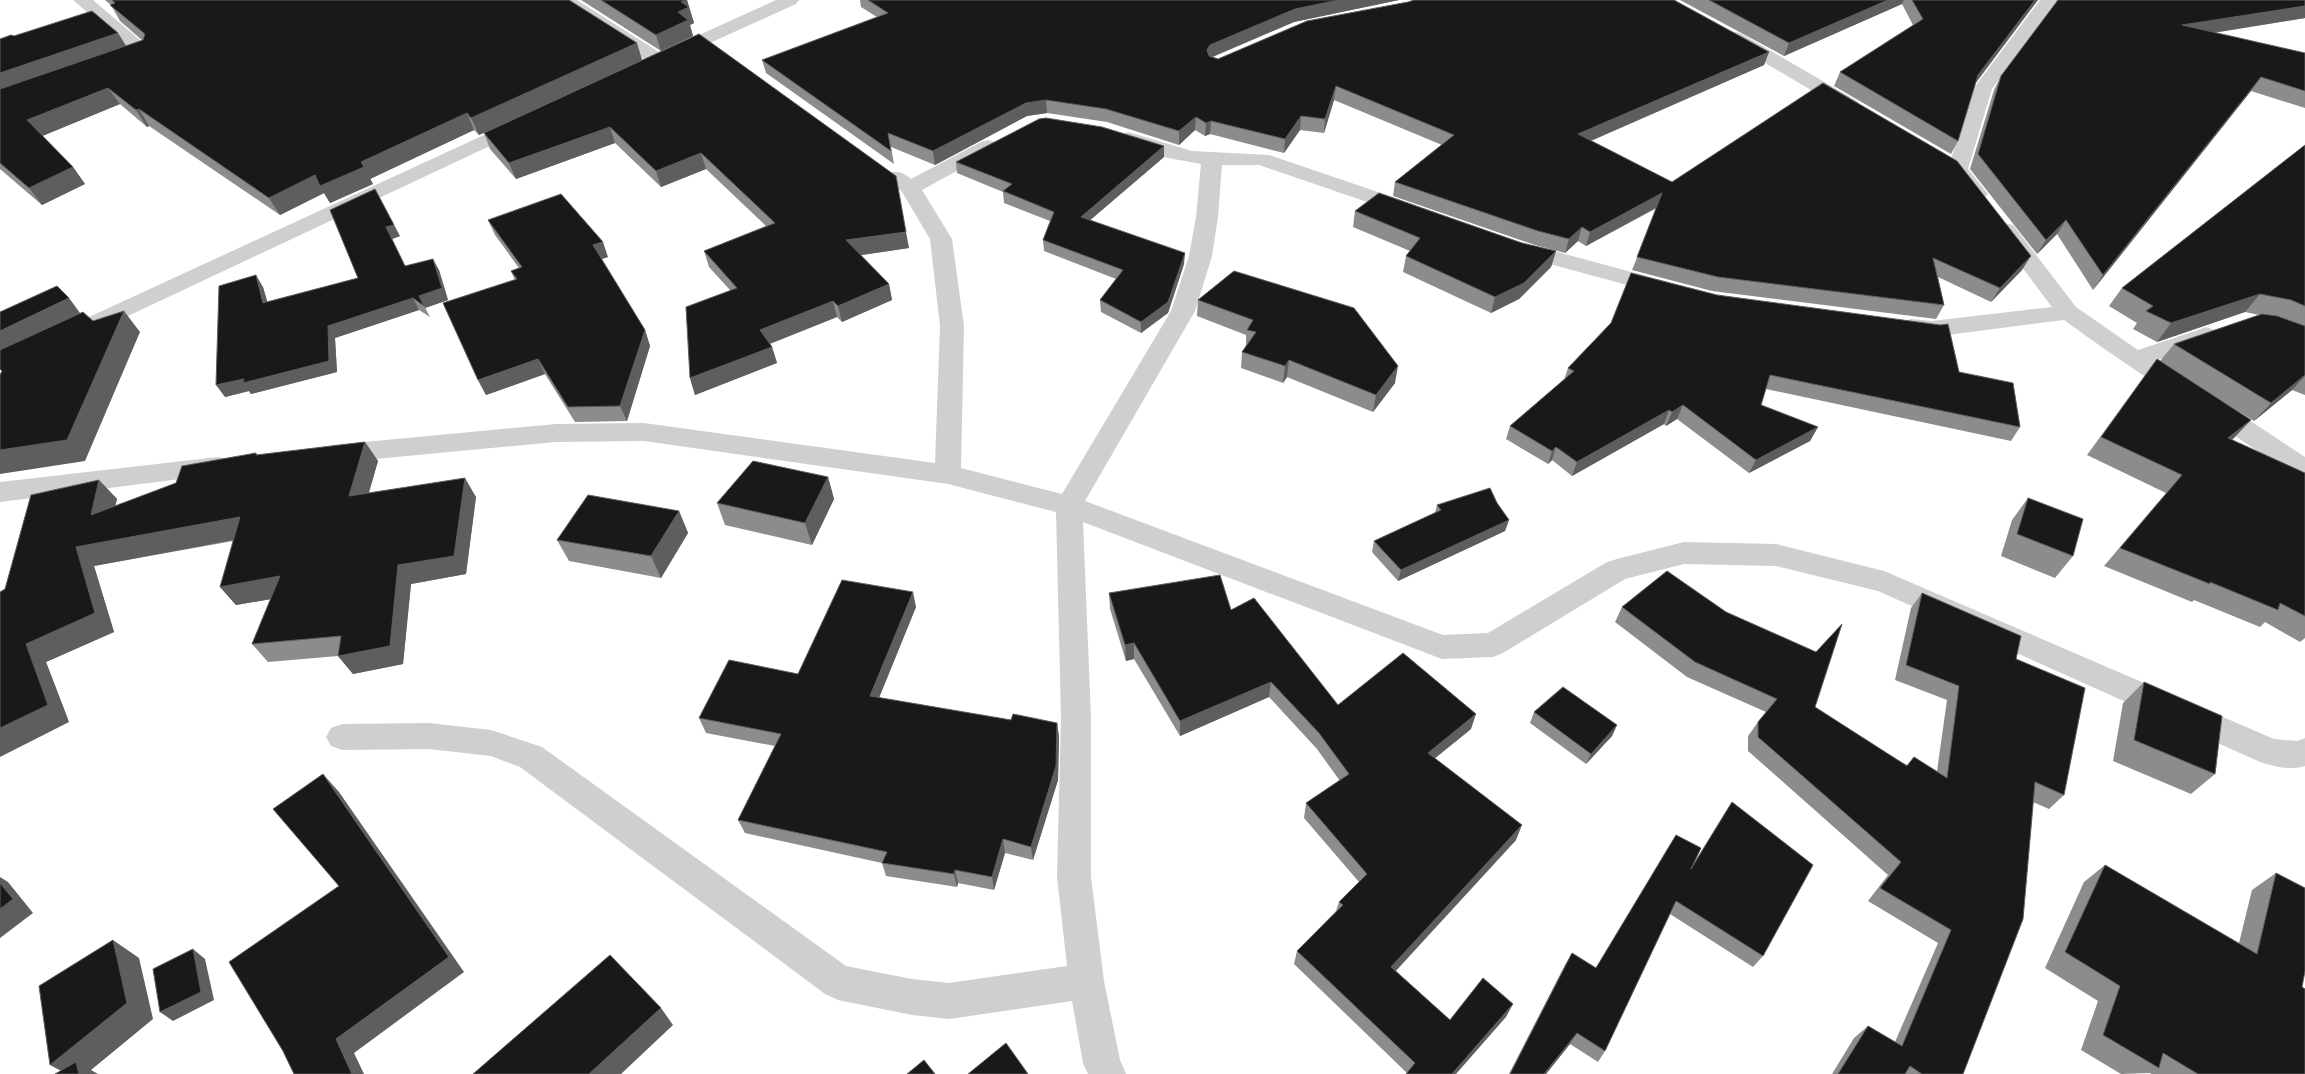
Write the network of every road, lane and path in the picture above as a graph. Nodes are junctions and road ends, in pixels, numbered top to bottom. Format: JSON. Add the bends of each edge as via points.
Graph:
{"nodes":[{"id":1,"x":82,"y":0,"type":"edge"},
{"id":2,"x":565,"y":0,"type":"edge"},
{"id":3,"x":790,"y":0,"type":"edge"},
{"id":4,"x":2049,"y":0,"type":"edge"},
{"id":5,"x":1719,"y":29,"type":"edge"},
{"id":6,"x":127,"y":58,"type":"edge"},
{"id":7,"x":1864,"y":114,"type":"edge"},
{"id":8,"x":541,"y":115,"type":"edge"},
{"id":9,"x":1106,"y":130,"type":"edge"},
{"id":10,"x":1003,"y":138,"type":"edge"},
{"id":11,"x":1212,"y":159,"type":"junction"},
{"id":12,"x":879,"y":165,"type":"edge"},
{"id":13,"x":910,"y":188,"type":"junction"},
{"id":14,"x":1426,"y":216,"type":"edge"},
{"id":15,"x":1499,"y":242,"type":"edge"},
{"id":16,"x":1685,"y":293,"type":"edge"},
{"id":17,"x":2068,"y":312,"type":"junction"},
{"id":18,"x":1892,"y":324,"type":"edge"},
{"id":19,"x":2227,"y":328,"type":"edge"},
{"id":20,"x":53,"y":343,"type":"edge"},
{"id":21,"x":2134,"y":360,"type":"junction"},
{"id":22,"x":311,"y":457,"type":"edge"},
{"id":23,"x":243,"y":463,"type":"edge"},
{"id":24,"x":2305,"y":470,"type":"edge"},
{"id":25,"x":948,"y":474,"type":"junction"},
{"id":26,"x":0,"y":492,"type":"edge"},
{"id":27,"x":1069,"y":506,"type":"junction"},
{"id":28,"x":342,"y":737,"type":"dead end"},
{"id":29,"x":2305,"y":752,"type":"edge"},
{"id":30,"x":1086,"y":981,"type":"junction"},
{"id":31,"x":1107,"y":1074,"type":"edge"}],
"edges":[{"from":1,"to":6,"type":"street","via":[[145,52]]},
{"from":2,"to":3,"type":"street","via":[[650,65],[712,46]]},
{"from":4,"to":17,"type":"street","via":[[1983,89],[1950,164]]},
{"from":5,"to":7,"type":"street"},
{"from":8,"to":20,"type":"street"},
{"from":9,"to":11,"type":"street","via":[[1190,157]]},
{"from":10,"to":13,"type":"street"},
{"from":11,"to":14,"type":"street","via":[[1262,159]]},
{"from":11,"to":27,"type":"street","via":[[1199,265],[1192,290],[1183,311]]},
{"from":12,"to":13,"type":"street"},
{"from":13,"to":25,"type":"street","via":[[941,239],[952,326]]},
{"from":15,"to":16,"type":"street","via":[[1526,252]]},
{"from":17,"to":18,"type":"street","via":[[1932,329]]},
{"from":17,"to":21,"type":"street"},
{"from":19,"to":21,"type":"street"},
{"from":21,"to":24,"type":"street"},
{"from":22,"to":25,"type":"street","via":[[556,433],[644,432]]},
{"from":23,"to":26,"type":"street"},
{"from":25,"to":27,"type":"street"},
{"from":27,"to":29,"type":"street","via":[[1442,647],[1493,645],[1617,570],[1684,553],[1776,555],[1884,582],[2271,752],[2298,755]]},
{"from":27,"to":30,"type":"street","via":[[1076,718],[1074,877]]},
{"from":28,"to":30,"type":"street","via":[[429,736],[491,742],[531,757],[838,982],[949,1001]]},
{"from":30,"to":31,"type":"street"}]}
